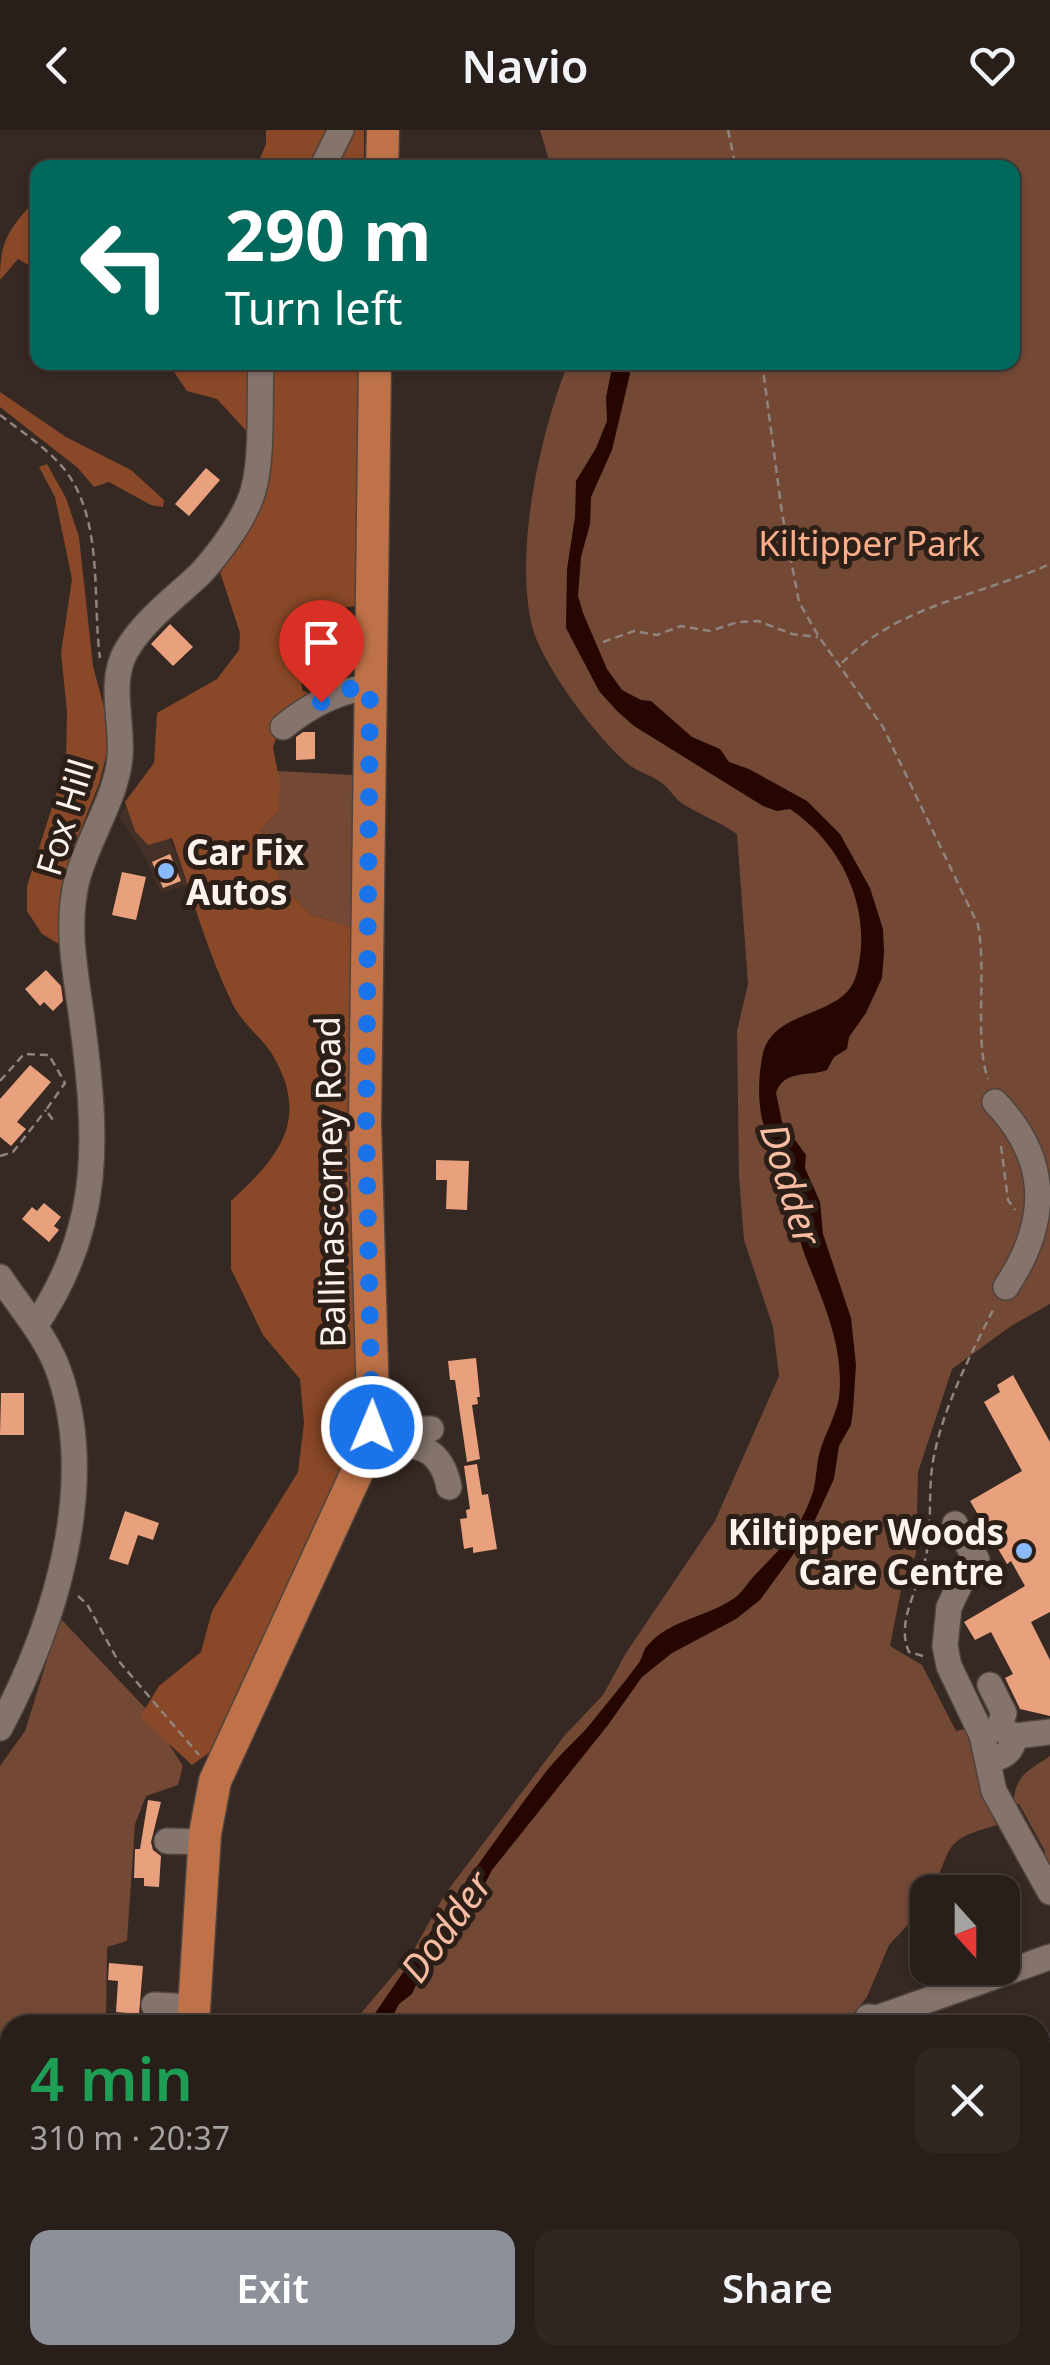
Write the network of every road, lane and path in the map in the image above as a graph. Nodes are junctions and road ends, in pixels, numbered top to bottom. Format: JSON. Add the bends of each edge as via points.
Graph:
{"nodes":[{"id":1,"x":340,"y":130,"type":"edge"},
{"id":2,"x":383,"y":130,"type":"edge"},
{"id":3,"x":728,"y":130,"type":"edge"},
{"id":4,"x":326,"y":160,"type":"edge"},
{"id":5,"x":382,"y":160,"type":"edge"},
{"id":6,"x":734,"y":160,"type":"edge"},
{"id":7,"x":261,"y":370,"type":"edge"},
{"id":8,"x":375,"y":370,"type":"edge"},
{"id":9,"x":763,"y":370,"type":"edge"},
{"id":10,"x":0,"y":415,"type":"edge"},
{"id":11,"x":1050,"y":564,"type":"edge"},
{"id":12,"x":97,"y":634,"type":"dead end"},
{"id":13,"x":819,"y":637,"type":"junction"},
{"id":14,"x":603,"y":642,"type":"dead end"},
{"id":15,"x":370,"y":652,"type":"junction"},
{"id":16,"x":315,"y":657,"type":"dead end"},
{"id":17,"x":841,"y":664,"type":"junction"},
{"id":18,"x":370,"y":687,"type":"junction"},
{"id":19,"x":283,"y":728,"type":"dead end"},
{"id":20,"x":0,"y":1081,"type":"edge"},
{"id":21,"x":994,"y":1102,"type":"junction"},
{"id":22,"x":46,"y":1110,"type":"junction"},
{"id":23,"x":52,"y":1120,"type":"dead end"},
{"id":24,"x":0,"y":1156,"type":"edge"},
{"id":25,"x":1048,"y":1183,"type":"edge"},
{"id":26,"x":1040,"y":1225,"type":"junction"},
{"id":27,"x":0,"y":1277,"type":"edge"},
{"id":28,"x":1006,"y":1287,"type":"joint"},
{"id":29,"x":34,"y":1326,"type":"junction"},
{"id":30,"x":431,"y":1430,"type":"dead end"},
{"id":31,"x":372,"y":1434,"type":"junction"},
{"id":32,"x":449,"y":1487,"type":"dead end"},
{"id":33,"x":955,"y":1524,"type":"dead end"},
{"id":34,"x":71,"y":1598,"type":"dead end"},
{"id":35,"x":946,"y":1654,"type":"junction"},
{"id":36,"x":990,"y":1684,"type":"dead end"},
{"id":37,"x":0,"y":1728,"type":"edge"},
{"id":38,"x":1050,"y":1732,"type":"edge"},
{"id":39,"x":999,"y":1733,"type":"junction"},
{"id":40,"x":220,"y":1769,"type":"junction"},
{"id":41,"x":168,"y":1841,"type":"dead end"},
{"id":42,"x":205,"y":1842,"type":"junction"},
{"id":43,"x":1050,"y":1892,"type":"edge"},
{"id":44,"x":1050,"y":1957,"type":"edge"},
{"id":45,"x":154,"y":2005,"type":"dead end"},
{"id":46,"x":190,"y":2015,"type":"edge"},
{"id":47,"x":194,"y":2015,"type":"edge"},
{"id":48,"x":886,"y":2015,"type":"edge"}],
"edges":[{"from":1,"to":4,"type":"street"},
{"from":2,"to":5,"type":"main road"},
{"from":3,"to":6,"type":"path"},
{"from":7,"to":29,"type":"street","name":"Fox Hill","via":[[253,492],[216,557],[124,653],[117,682],[118,772],[76,884],[71,930],[94,1147],[92,1188],[74,1250]]},
{"from":8,"to":15,"type":"main road","name":"Ballinascorney Road"},
{"from":9,"to":13,"type":"path","via":[[792,574]]},
{"from":10,"to":12,"type":"path","via":[[68,474],[91,535]]},
{"from":11,"to":17,"type":"path","via":[[936,605],[855,649]]},
{"from":13,"to":14,"type":"path","via":[[758,621],[710,631],[634,630]]},
{"from":13,"to":17,"type":"path"},
{"from":15,"to":16,"type":"street"},
{"from":15,"to":18,"type":"main road","name":"Ballinascorney Road"},
{"from":17,"to":21,"type":"path","via":[[884,727],[978,925],[985,1072]]},
{"from":18,"to":19,"type":"street","via":[[338,693]]},
{"from":18,"to":31,"type":"main road","name":"Ballinascorney Road","via":[[366,1123]]},
{"from":20,"to":22,"type":"path","via":[[24,1054],[50,1055],[65,1083]]},
{"from":21,"to":25,"type":"street","via":[[1018,1127]]},
{"from":21,"to":26,"type":"path","via":[[1008,1200]]},
{"from":22,"to":23,"type":"path"},
{"from":22,"to":24,"type":"path","via":[[13,1152]]},
{"from":25,"to":26,"type":"street"},
{"from":26,"to":28,"type":"street"},
{"from":27,"to":29,"type":"street"},
{"from":28,"to":35,"type":"path","via":[[934,1454],[926,1556],[905,1642],[916,1656]]},
{"from":29,"to":37,"type":"street","via":[[60,1374],[75,1449],[75,1489],[50,1607]]},
{"from":30,"to":31,"type":"street"},
{"from":31,"to":32,"type":"street","via":[[428,1449],[440,1458]]},
{"from":31,"to":40,"type":"main road","name":"Ballinascorney Road"},
{"from":33,"to":35,"type":"street","via":[[977,1560],[949,1608]]},
{"from":34,"to":40,"type":"path","via":[[80,1596],[117,1659],[206,1762]]},
{"from":35,"to":39,"type":"street"},
{"from":36,"to":39,"type":"street","via":[[1004,1713]]},
{"from":38,"to":39,"type":"street"},
{"from":39,"to":43,"type":"street","via":[[988,1762],[994,1791]]},
{"from":40,"to":42,"type":"main road","name":"Ballinascorney Road"},
{"from":41,"to":42,"type":"street"},
{"from":42,"to":47,"type":"main road","name":"Ballinascorney Road"},
{"from":44,"to":48,"type":"street"},
{"from":45,"to":46,"type":"street"}]}
